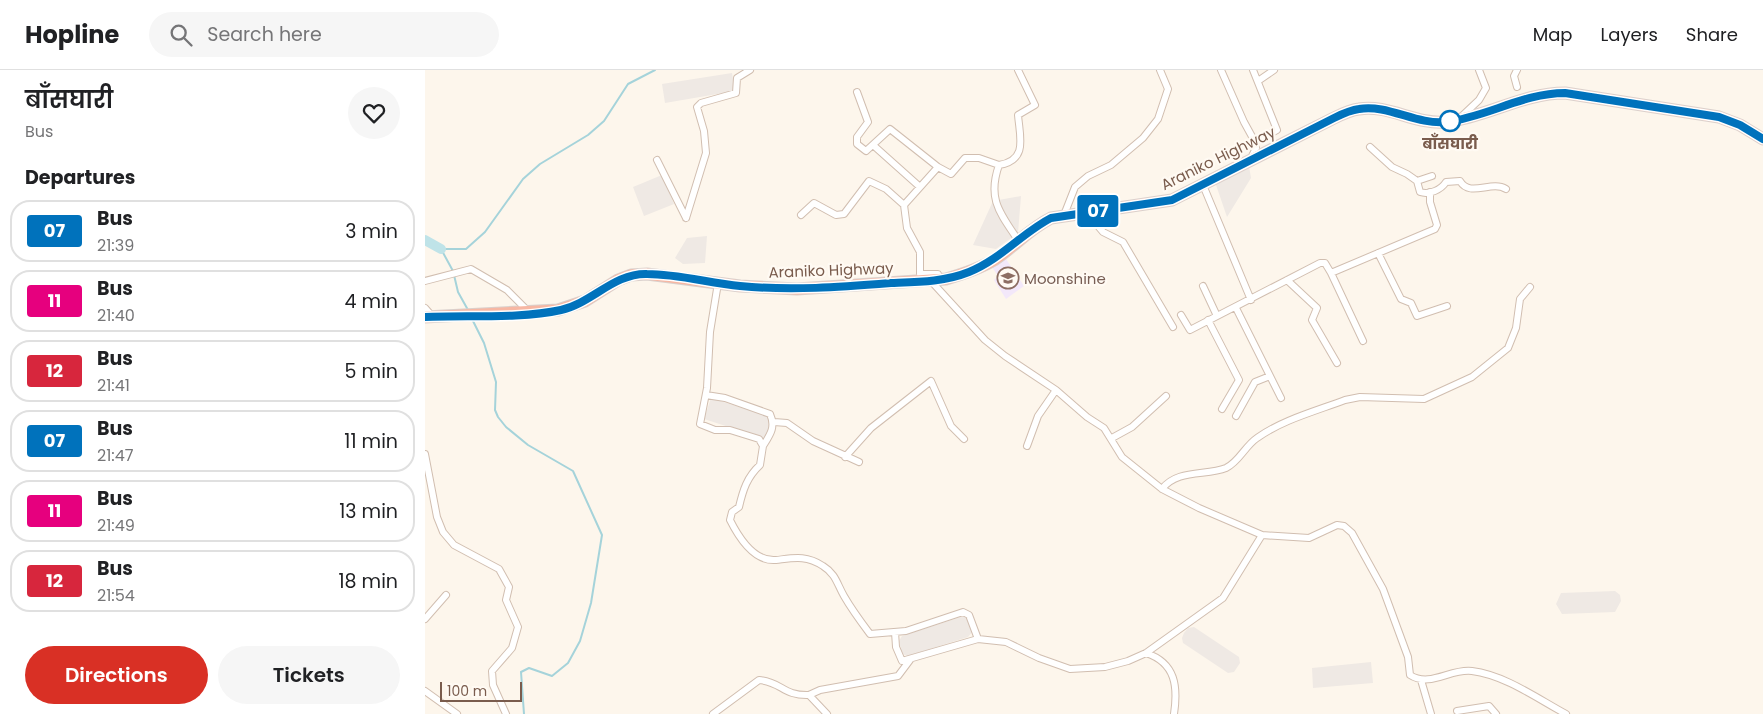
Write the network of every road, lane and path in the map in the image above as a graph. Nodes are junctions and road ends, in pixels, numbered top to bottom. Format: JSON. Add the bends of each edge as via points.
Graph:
{"nodes":[{"id":1,"x":750,"y":70,"type":"edge"},
{"id":2,"x":1018,"y":70,"type":"edge"},
{"id":3,"x":1160,"y":70,"type":"edge"},
{"id":4,"x":1221,"y":70,"type":"edge"},
{"id":5,"x":1253,"y":70,"type":"edge"},
{"id":6,"x":1274,"y":70,"type":"edge"},
{"id":7,"x":1479,"y":70,"type":"edge"},
{"id":8,"x":1517,"y":70,"type":"edge"},
{"id":9,"x":1258,"y":81,"type":"junction"},
{"id":10,"x":1517,"y":87,"type":"dead end"},
{"id":11,"x":857,"y":92,"type":"dead end"},
{"id":12,"x":1458,"y":119,"type":"junction"},
{"id":13,"x":1763,"y":140,"type":"edge"},
{"id":14,"x":1255,"y":142,"type":"junction"},
{"id":15,"x":873,"y":145,"type":"junction"},
{"id":16,"x":1370,"y":147,"type":"dead end"},
{"id":17,"x":657,"y":160,"type":"dead end"},
{"id":18,"x":1249,"y":162,"type":"junction"},
{"id":19,"x":999,"y":165,"type":"junction"},
{"id":20,"x":938,"y":166,"type":"junction"},
{"id":21,"x":1432,"y":176,"type":"dead end"},
{"id":22,"x":1417,"y":181,"type":"junction"},
{"id":23,"x":1203,"y":185,"type":"junction"},
{"id":24,"x":920,"y":187,"type":"junction"},
{"id":25,"x":1506,"y":189,"type":"dead end"},
{"id":26,"x":1430,"y":192,"type":"junction"},
{"id":27,"x":904,"y":205,"type":"junction"},
{"id":28,"x":1087,"y":212,"type":"junction"},
{"id":29,"x":801,"y":215,"type":"dead end"},
{"id":30,"x":1064,"y":215,"type":"junction"},
{"id":31,"x":1018,"y":240,"type":"junction"},
{"id":32,"x":1378,"y":253,"type":"junction"},
{"id":33,"x":1331,"y":273,"type":"junction"},
{"id":34,"x":1287,"y":280,"type":"junction"},
{"id":35,"x":425,"y":281,"type":"edge"},
{"id":36,"x":935,"y":281,"type":"junction"},
{"id":37,"x":718,"y":283,"type":"junction"},
{"id":38,"x":1203,"y":286,"type":"dead end"},
{"id":39,"x":1530,"y":287,"type":"dead end"},
{"id":40,"x":1251,"y":300,"type":"junction"},
{"id":41,"x":1447,"y":306,"type":"dead end"},
{"id":42,"x":1236,"y":308,"type":"junction"},
{"id":43,"x":427,"y":314,"type":"edge"},
{"id":44,"x":531,"y":314,"type":"junction"},
{"id":45,"x":1181,"y":315,"type":"dead end"},
{"id":46,"x":1217,"y":316,"type":"junction"},
{"id":47,"x":1208,"y":320,"type":"junction"},
{"id":48,"x":1173,"y":327,"type":"dead end"},
{"id":49,"x":1363,"y":341,"type":"dead end"},
{"id":50,"x":1337,"y":363,"type":"dead end"},
{"id":51,"x":1270,"y":376,"type":"junction"},
{"id":52,"x":1056,"y":390,"type":"junction"},
{"id":53,"x":706,"y":395,"type":"junction"},
{"id":54,"x":1166,"y":396,"type":"dead end"},
{"id":55,"x":1281,"y":398,"type":"dead end"},
{"id":56,"x":1222,"y":409,"type":"dead end"},
{"id":57,"x":1237,"y":416,"type":"dead end"},
{"id":58,"x":774,"y":422,"type":"junction"},
{"id":59,"x":1111,"y":438,"type":"junction"},
{"id":60,"x":964,"y":439,"type":"dead end"},
{"id":61,"x":763,"y":446,"type":"junction"},
{"id":62,"x":1027,"y":446,"type":"dead end"},
{"id":63,"x":425,"y":454,"type":"edge"},
{"id":64,"x":845,"y":457,"type":"junction"},
{"id":65,"x":859,"y":462,"type":"dead end"},
{"id":66,"x":1162,"y":489,"type":"junction"},
{"id":67,"x":1262,"y":534,"type":"junction"},
{"id":68,"x":446,"y":595,"type":"dead end"},
{"id":69,"x":425,"y":619,"type":"edge"},
{"id":70,"x":895,"y":632,"type":"junction"},
{"id":71,"x":979,"y":639,"type":"junction"},
{"id":72,"x":1146,"y":654,"type":"junction"},
{"id":73,"x":910,"y":660,"type":"junction"},
{"id":74,"x":1421,"y":680,"type":"junction"},
{"id":75,"x":425,"y":691,"type":"edge"},
{"id":76,"x":809,"y":695,"type":"junction"},
{"id":77,"x":1457,"y":712,"type":"dead end"},
{"id":78,"x":457,"y":714,"type":"edge"},
{"id":79,"x":506,"y":714,"type":"edge"},
{"id":80,"x":713,"y":714,"type":"edge"},
{"id":81,"x":827,"y":714,"type":"edge"},
{"id":82,"x":1174,"y":714,"type":"edge"},
{"id":83,"x":1431,"y":714,"type":"edge"},
{"id":84,"x":1496,"y":714,"type":"edge"},
{"id":85,"x":1566,"y":714,"type":"edge"}],
"edges":[{"from":1,"to":17,"type":"street","via":[[737,78],[736,93],[697,108],[706,153],[686,218]]},
{"from":2,"to":19,"type":"street","via":[[1035,105],[1018,115],[1020,150],[1016,159],[1010,164]]},
{"from":3,"to":30,"type":"street","via":[[1168,89],[1158,119],[1143,138],[1111,165],[1088,176],[1075,187]]},
{"from":4,"to":14,"type":"street"},
{"from":5,"to":9,"type":"street"},
{"from":6,"to":9,"type":"street"},
{"from":7,"to":12,"type":"street","via":[[1486,88],[1479,100]]},
{"from":8,"to":10,"type":"street","via":[[1514,76]]},
{"from":9,"to":14,"type":"street","via":[[1277,130]]},
{"from":11,"to":15,"type":"street","via":[[868,122],[857,137],[857,144],[866,151]]},
{"from":12,"to":13,"type":"highway","name":"Araniko Highway","via":[[1545,93],[1565,93],[1719,117],[1740,125]]},
{"from":12,"to":18,"type":"highway","name":"Araniko Highway","via":[[1427,121],[1375,109],[1359,109],[1334,118]]},
{"from":14,"to":18,"type":"street","via":[[1256,148]]},
{"from":15,"to":20,"type":"street","via":[[890,129]]},
{"from":15,"to":24,"type":"street"},
{"from":16,"to":22,"type":"street","via":[[1392,167]]},
{"from":18,"to":23,"type":"highway","name":"Araniko Highway"},
{"from":19,"to":20,"type":"street","via":[[979,158],[965,158],[951,174]]},
{"from":19,"to":31,"type":"street","via":[[994,179],[997,209]]},
{"from":20,"to":24,"type":"street"},
{"from":21,"to":22,"type":"street"},
{"from":22,"to":26,"type":"street","via":[[1420,192]]},
{"from":23,"to":28,"type":"highway","name":"Araniko Highway","via":[[1172,200]]},
{"from":23,"to":40,"type":"street"},
{"from":24,"to":27,"type":"street"},
{"from":25,"to":26,"type":"street","via":[[1489,185],[1469,190],[1460,181],[1450,181]]},
{"from":26,"to":32,"type":"street","via":[[1437,225],[1435,229]]},
{"from":27,"to":29,"type":"street","via":[[886,189],[869,181],[844,214],[835,215],[814,203]]},
{"from":27,"to":36,"type":"street","via":[[907,228],[920,252],[920,274],[938,274]]},
{"from":28,"to":30,"type":"highway","name":"Araniko Highway"},
{"from":28,"to":48,"type":"street","via":[[1103,232],[1123,242]]},
{"from":30,"to":31,"type":"highway","name":"Araniko Highway","via":[[1039,224]]},
{"from":31,"to":36,"type":"highway","name":"Araniko Highway","via":[[986,264]]},
{"from":32,"to":33,"type":"street"},
{"from":32,"to":41,"type":"street","via":[[1401,299],[1411,303],[1417,316]]},
{"from":33,"to":34,"type":"street","via":[[1325,263],[1320,263]]},
{"from":33,"to":49,"type":"street"},
{"from":34,"to":40,"type":"street"},
{"from":34,"to":50,"type":"street","via":[[1317,308],[1312,320]]},
{"from":35,"to":44,"type":"street","via":[[471,270],[507,290]]},
{"from":36,"to":37,"type":"highway","name":"Araniko Highway","via":[[797,289]]},
{"from":36,"to":52,"type":"street","via":[[985,340]]},
{"from":37,"to":44,"type":"highway","name":"Araniko Highway","via":[[631,275],[571,307]]},
{"from":37,"to":53,"type":"street","via":[[710,332]]},
{"from":38,"to":46,"type":"street"},
{"from":39,"to":66,"type":"street","via":[[1520,299],[1516,328],[1508,348],[1472,377],[1425,399],[1360,397],[1345,400],[1256,439],[1231,465],[1185,476]]},
{"from":40,"to":42,"type":"street"},
{"from":42,"to":46,"type":"street"},
{"from":42,"to":51,"type":"street"},
{"from":43,"to":44,"type":"highway","name":"Araniko Highway"},
{"from":45,"to":47,"type":"street","via":[[1190,330]]},
{"from":46,"to":47,"type":"street"},
{"from":47,"to":56,"type":"street","via":[[1239,380]]},
{"from":51,"to":55,"type":"street"},
{"from":51,"to":57,"type":"street","via":[[1255,382]]},
{"from":52,"to":59,"type":"street","via":[[1104,428]]},
{"from":52,"to":62,"type":"street","via":[[1037,416]]},
{"from":53,"to":58,"type":"street","via":[[725,398],[770,414]]},
{"from":53,"to":61,"type":"street","via":[[700,424],[759,439]]},
{"from":54,"to":59,"type":"street","via":[[1132,427]]},
{"from":58,"to":61,"type":"street"},
{"from":58,"to":64,"type":"street","via":[[787,423]]},
{"from":59,"to":66,"type":"street","via":[[1122,457]]},
{"from":60,"to":64,"type":"street","via":[[951,426],[931,381],[871,428]]},
{"from":61,"to":70,"type":"street","via":[[760,465],[751,473],[743,488],[739,507],[732,512],[730,520],[750,549],[762,558],[807,557],[824,566],[836,576],[843,594],[870,634]]},
{"from":63,"to":79,"type":"street","via":[[443,532],[454,545],[499,569],[509,587],[506,600],[519,627],[512,648],[492,672],[493,685]]},
{"from":64,"to":65,"type":"street"},
{"from":66,"to":67,"type":"street"},
{"from":67,"to":72,"type":"street","via":[[1223,598]]},
{"from":67,"to":74,"type":"street","via":[[1309,538],[1337,525],[1352,533],[1383,589],[1408,657],[1410,675]]},
{"from":68,"to":69,"type":"street"},
{"from":70,"to":71,"type":"street","via":[[963,612],[969,615]]},
{"from":70,"to":73,"type":"street","via":[[902,661]]},
{"from":71,"to":72,"type":"street","via":[[1006,642],[1070,669],[1105,667]]},
{"from":71,"to":73,"type":"street"},
{"from":72,"to":82,"type":"street","via":[[1165,663],[1171,671],[1177,698]]},
{"from":73,"to":76,"type":"street","via":[[897,676],[820,690]]},
{"from":74,"to":83,"type":"street"},
{"from":74,"to":85,"type":"street","via":[[1457,671],[1472,671],[1512,685]]},
{"from":75,"to":78,"type":"street"},
{"from":76,"to":80,"type":"street","via":[[794,696],[770,681],[759,680]]},
{"from":76,"to":81,"type":"street"},
{"from":77,"to":84,"type":"street","via":[[1489,706]]}]}
